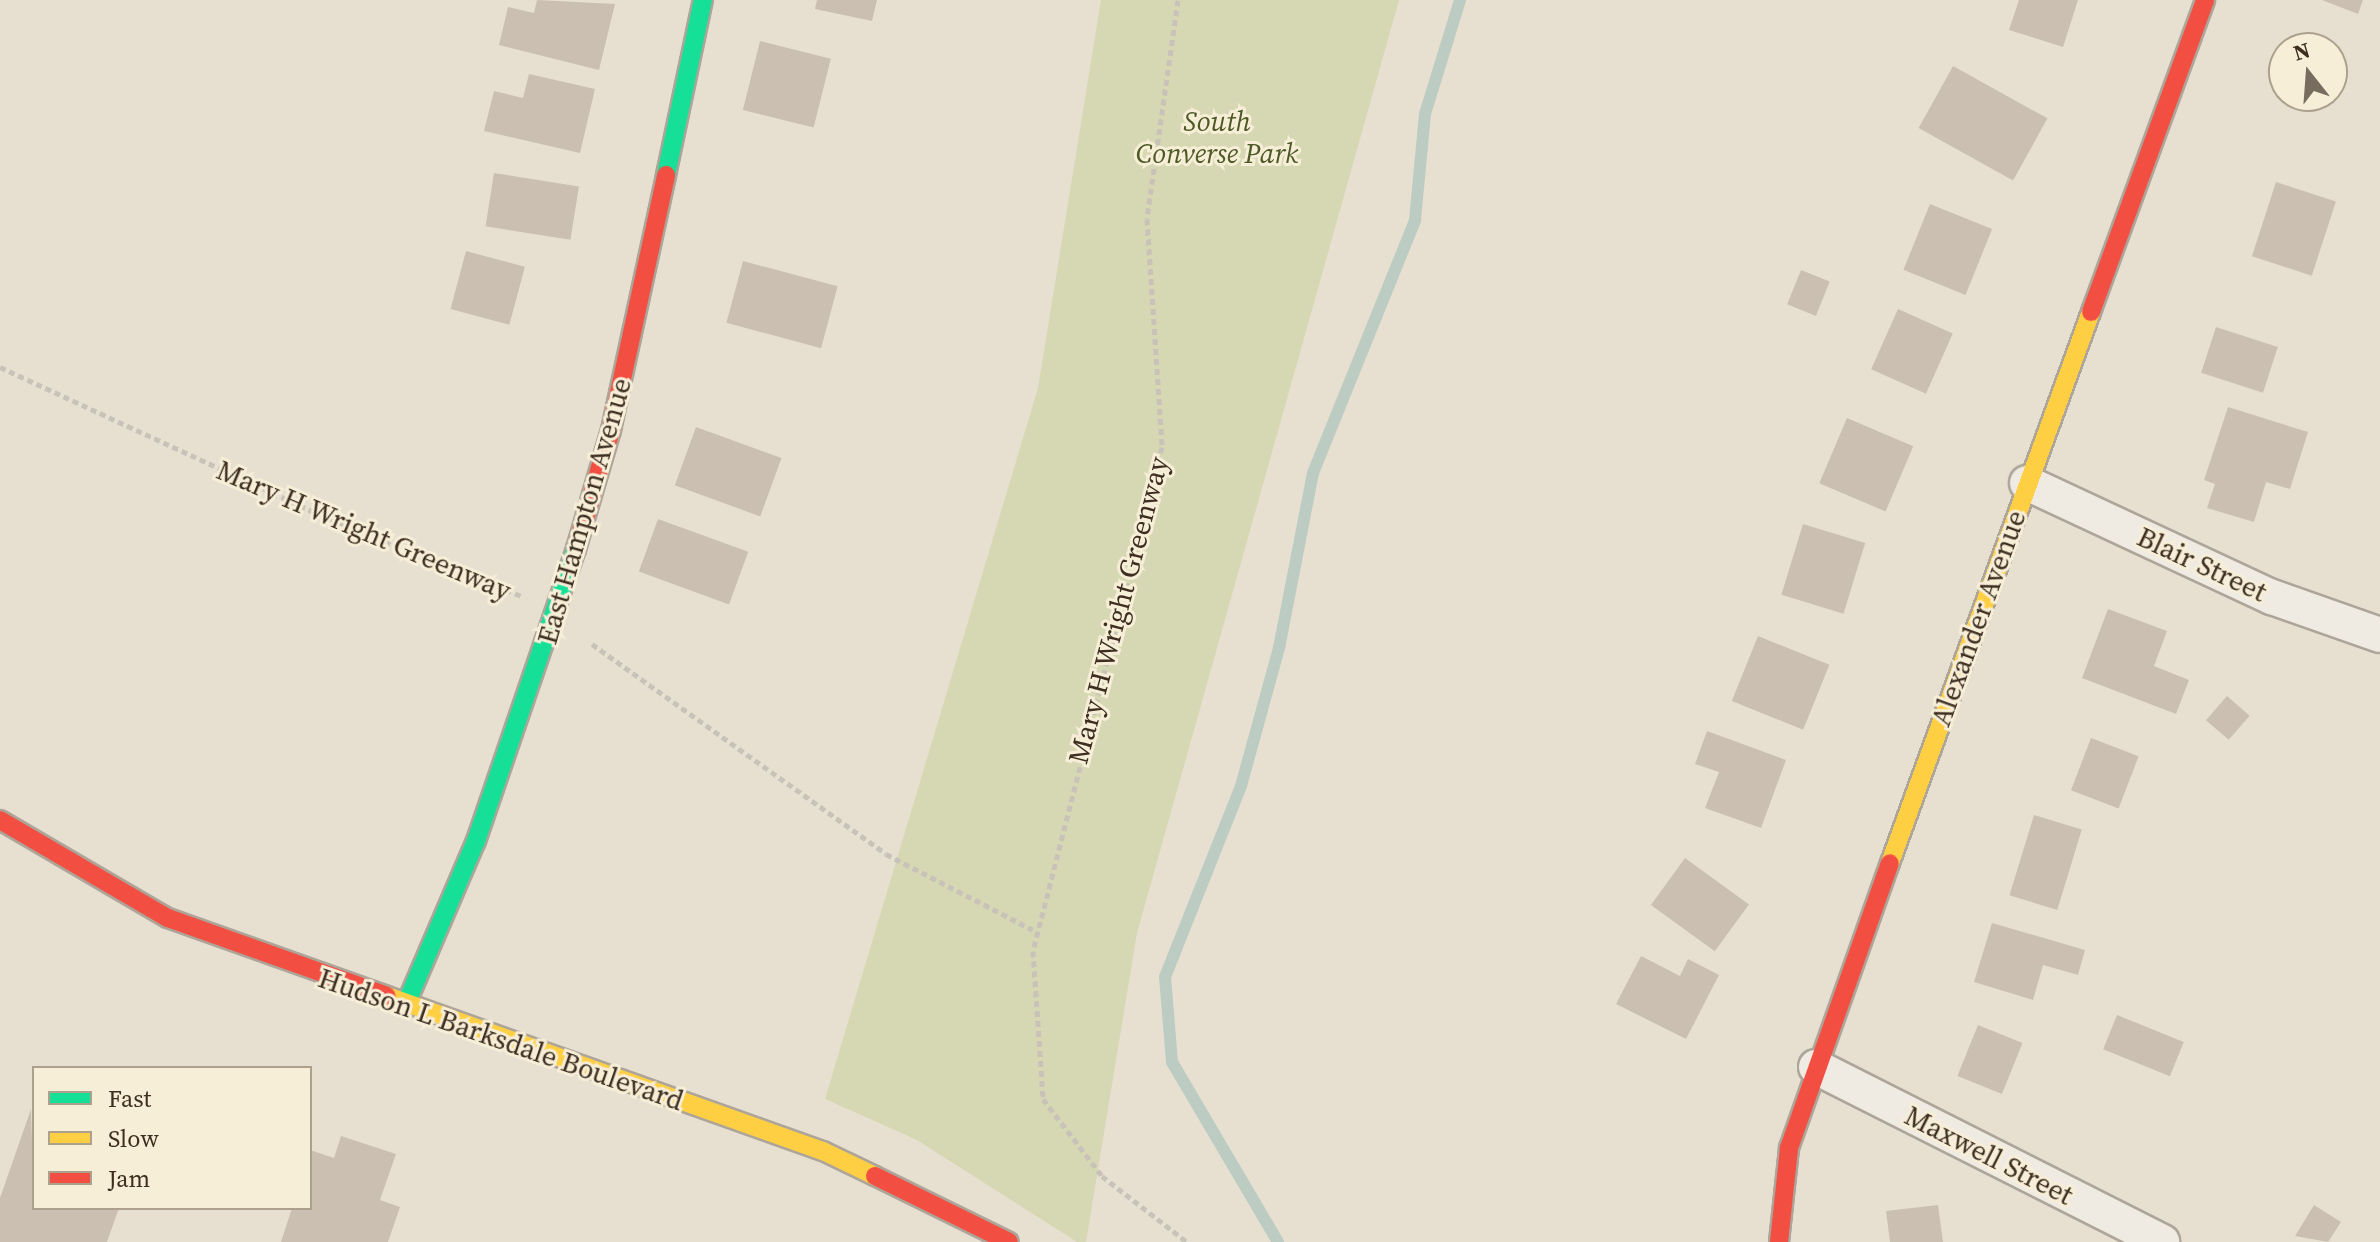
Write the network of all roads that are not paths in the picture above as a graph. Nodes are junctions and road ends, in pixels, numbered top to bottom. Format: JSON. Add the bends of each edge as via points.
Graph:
{"nodes":[{"id":1,"x":703,"y":0,"type":"edge"},
{"id":2,"x":2205,"y":0,"type":"edge"},
{"id":3,"x":2027,"y":483,"type":"junction"},
{"id":4,"x":2380,"y":635,"type":"edge"},
{"id":5,"x":0,"y":820,"type":"edge"},
{"id":6,"x":406,"y":1004,"type":"junction"},
{"id":7,"x":1816,"y":1067,"type":"junction"},
{"id":8,"x":1009,"y":1242,"type":"edge"},
{"id":9,"x":1779,"y":1242,"type":"edge"},
{"id":10,"x":2162,"y":1242,"type":"edge"}],
"edges":[{"from":1,"to":6,"type":"street","name":"East Hampton Avenue","via":[[611,430],[555,621],[476,841]]},
{"from":2,"to":3,"type":"street","name":"Alexander Avenue"},
{"from":3,"to":4,"type":"street","name":"Blair Street","via":[[2272,597]]},
{"from":3,"to":7,"type":"street","name":"Alexander Avenue"},
{"from":5,"to":6,"type":"street","name":"Hudson L Barksdale Boulevard","via":[[168,918]]},
{"from":6,"to":8,"type":"street","name":"Hudson L Barksdale Boulevard","via":[[823,1151]]},
{"from":7,"to":9,"type":"street","name":"Alexander Avenue","via":[[1789,1148]]},
{"from":7,"to":10,"type":"street","name":"Maxwell Street"}]}
